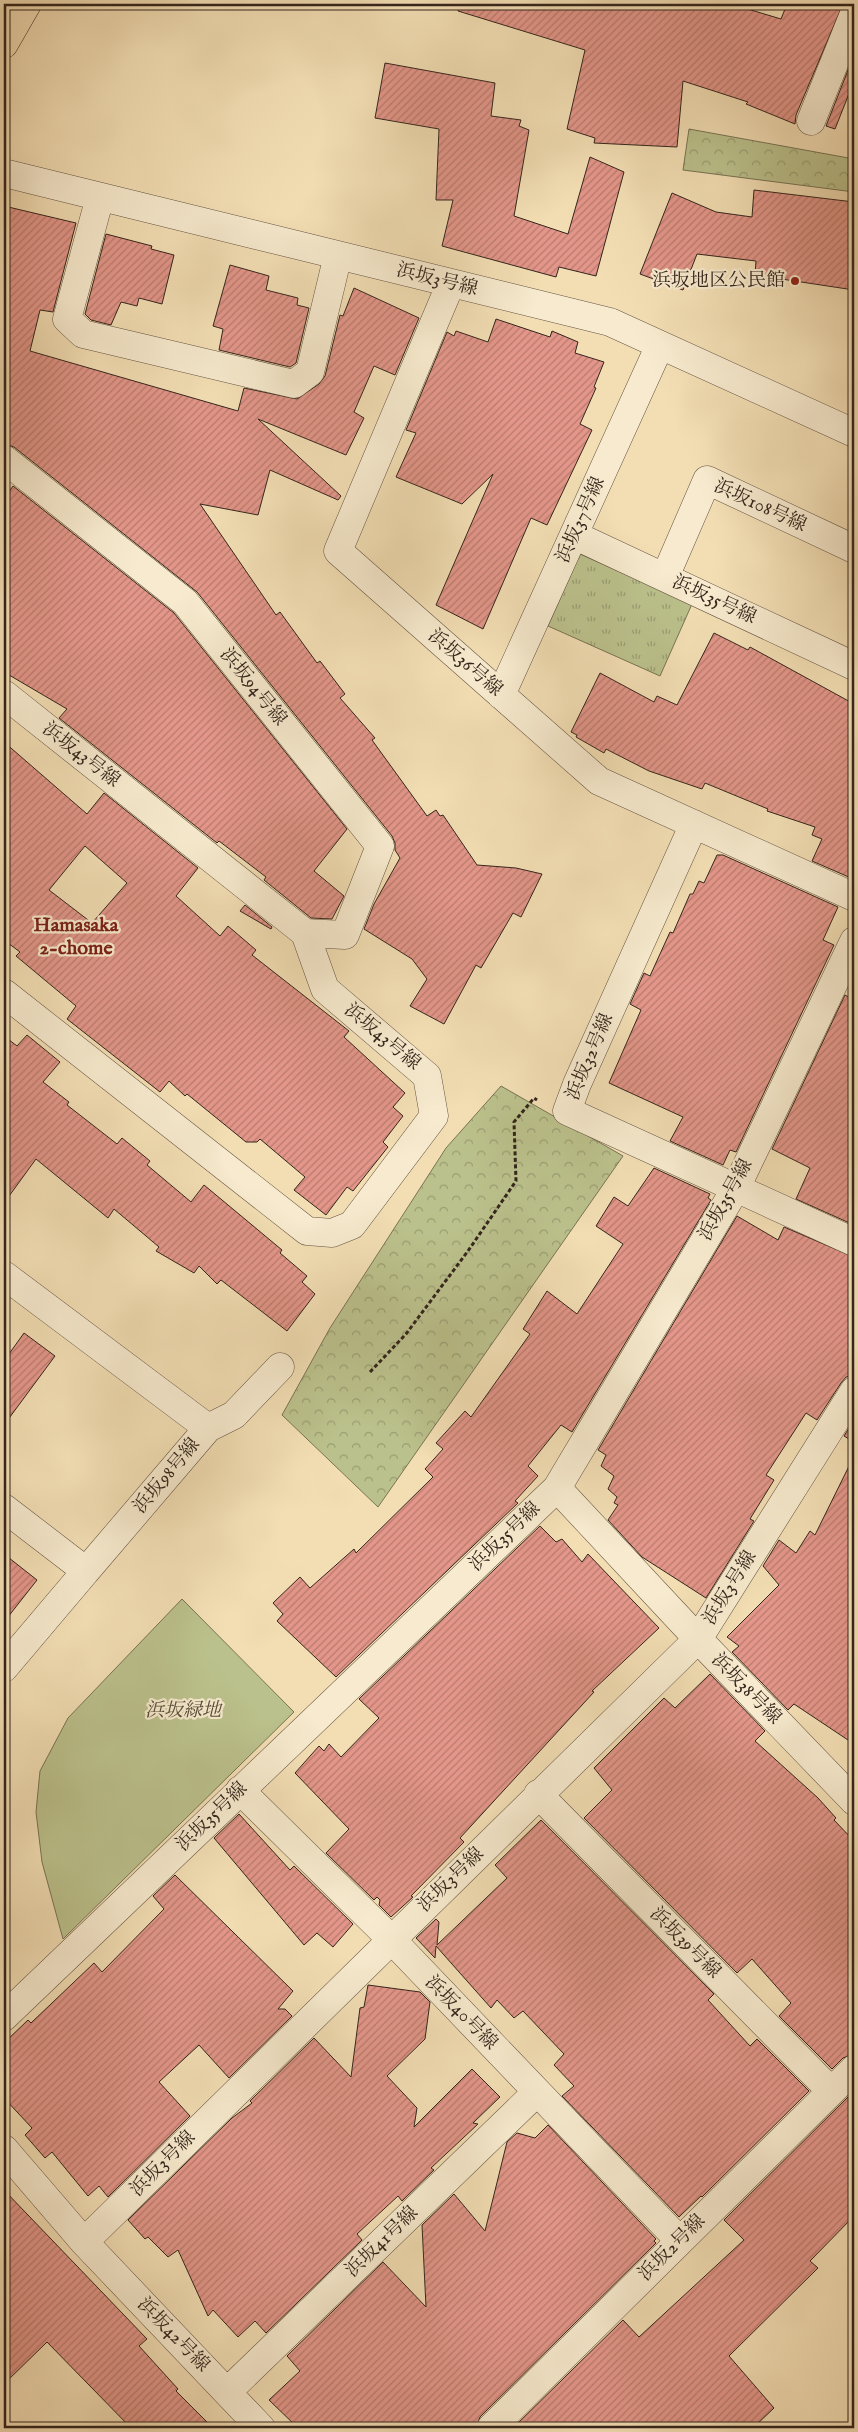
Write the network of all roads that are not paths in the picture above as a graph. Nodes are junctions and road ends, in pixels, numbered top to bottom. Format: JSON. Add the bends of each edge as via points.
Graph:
{"nodes":[{"id":1,"x":26,"y":4,"type":"edge"},
{"id":2,"x":854,"y":14,"type":"edge"},
{"id":3,"x":4,"y":44,"type":"edge"},
{"id":4,"x":811,"y":121,"type":"dead end"},
{"id":5,"x":4,"y":173,"type":"edge"},
{"id":6,"x":100,"y":197,"type":"junction"},
{"id":7,"x":338,"y":255,"type":"junction"},
{"id":8,"x":451,"y":283,"type":"junction"},
{"id":9,"x":660,"y":345,"type":"junction"},
{"id":10,"x":854,"y":433,"type":"edge"},
{"id":11,"x":4,"y":459,"type":"edge"},
{"id":12,"x":574,"y":535,"type":"junction"},
{"id":13,"x":854,"y":550,"type":"edge"},
{"id":14,"x":665,"y":577,"type":"junction"},
{"id":15,"x":854,"y":666,"type":"edge"},
{"id":16,"x":4,"y":694,"type":"edge"},
{"id":17,"x":501,"y":695,"type":"junction"},
{"id":18,"x":694,"y":824,"type":"junction"},
{"id":19,"x":854,"y":897,"type":"edge"},
{"id":20,"x":305,"y":933,"type":"junction"},
{"id":21,"x":854,"y":941,"type":"edge"},
{"id":22,"x":4,"y":993,"type":"edge"},
{"id":23,"x":736,"y":1188,"type":"junction"},
{"id":24,"x":854,"y":1242,"type":"edge"},
{"id":25,"x":4,"y":1275,"type":"edge"},
{"id":26,"x":280,"y":1367,"type":"dead end"},
{"id":27,"x":854,"y":1391,"type":"edge"},
{"id":28,"x":208,"y":1428,"type":"junction"},
{"id":29,"x":557,"y":1488,"type":"junction"},
{"id":30,"x":4,"y":1508,"type":"edge"},
{"id":31,"x":86,"y":1571,"type":"junction"},
{"id":32,"x":698,"y":1639,"type":"junction"},
{"id":33,"x":4,"y":1668,"type":"edge"},
{"id":34,"x":851,"y":1789,"type":"edge"},
{"id":35,"x":240,"y":1790,"type":"junction"},
{"id":36,"x":538,"y":1794,"type":"junction"},
{"id":37,"x":390,"y":1939,"type":"junction"},
{"id":38,"x":4,"y":2017,"type":"edge"},
{"id":39,"x":854,"y":2069,"type":"edge"},
{"id":40,"x":537,"y":2092,"type":"junction"},
{"id":41,"x":831,"y":2092,"type":"junction"},
{"id":42,"x":4,"y":2149,"type":"edge"},
{"id":43,"x":679,"y":2240,"type":"junction"},
{"id":44,"x":84,"y":2242,"type":"junction"},
{"id":45,"x":227,"y":2392,"type":"junction"},
{"id":46,"x":261,"y":2428,"type":"edge"},
{"id":47,"x":491,"y":2428,"type":"edge"}],
"edges":[{"from":1,"to":3,"type":"main road"},
{"from":2,"to":4,"type":"street"},
{"from":5,"to":6,"type":"street","name":"浜坂3号線"},
{"from":6,"to":7,"type":"street","name":"浜坂3号線"},
{"from":6,"to":7,"type":"street","via":[[67,319],[83,334],[294,384],[310,372]]},
{"from":7,"to":8,"type":"street","name":"浜坂3号線"},
{"from":8,"to":9,"type":"street","name":"浜坂3号線","via":[[610,322]]},
{"from":8,"to":17,"type":"street","name":"浜坂36号線","via":[[338,551]]},
{"from":9,"to":10,"type":"street","name":"浜坂3号線"},
{"from":9,"to":12,"type":"street","name":"浜坂37号線"},
{"from":11,"to":20,"type":"street","name":"浜坂94号線","via":[[185,602],[380,846],[345,935]]},
{"from":12,"to":14,"type":"street","name":"浜坂35号線"},
{"from":12,"to":17,"type":"street","name":"浜坂37号線"},
{"from":13,"to":14,"type":"street","name":"浜坂108号線","via":[[708,480]]},
{"from":14,"to":15,"type":"street","name":"浜坂35号線"},
{"from":16,"to":20,"type":"street","name":"浜坂43号線"},
{"from":17,"to":18,"type":"street","name":"浜坂36号線","via":[[600,781]]},
{"from":18,"to":19,"type":"street","name":"浜坂36号線"},
{"from":18,"to":23,"type":"street","name":"浜坂32号線","via":[[576,1084],[567,1111]]},
{"from":20,"to":22,"type":"street","name":"浜坂43号線","via":[[325,989],[427,1076],[434,1116],[352,1225],[332,1233],[307,1231]]},
{"from":21,"to":23,"type":"street","name":"浜坂35号線"},
{"from":23,"to":24,"type":"street","name":"浜坂32号線"},
{"from":23,"to":29,"type":"street","name":"浜坂35号線"},
{"from":25,"to":28,"type":"street","name":"浜坂98号線"},
{"from":26,"to":28,"type":"street","via":[[234,1415]]},
{"from":27,"to":32,"type":"street","name":"浜坂3号線"},
{"from":28,"to":31,"type":"street","name":"浜坂98号線"},
{"from":29,"to":32,"type":"street","name":"浜坂38号線"},
{"from":29,"to":35,"type":"street","name":"浜坂35号線"},
{"from":30,"to":31,"type":"street"},
{"from":31,"to":33,"type":"street","name":"浜坂98号線"},
{"from":32,"to":34,"type":"street","name":"浜坂38号線"},
{"from":32,"to":36,"type":"street","name":"浜坂3号線"},
{"from":35,"to":37,"type":"street","name":"浜坂40号線"},
{"from":35,"to":38,"type":"street","name":"浜坂35号線"},
{"from":36,"to":37,"type":"street","name":"浜坂3号線"},
{"from":36,"to":41,"type":"street","name":"浜坂39号線"},
{"from":37,"to":40,"type":"street","name":"浜坂40号線"},
{"from":37,"to":44,"type":"street","name":"浜坂3号線"},
{"from":39,"to":41,"type":"street","name":"浜坂2号線"},
{"from":40,"to":43,"type":"street","name":"浜坂40号線"},
{"from":40,"to":45,"type":"street","name":"浜坂41号線"},
{"from":41,"to":43,"type":"street","name":"浜坂2号線"},
{"from":42,"to":44,"type":"street"},
{"from":43,"to":47,"type":"street","name":"浜坂2号線"},
{"from":44,"to":45,"type":"street","name":"浜坂42号線"},
{"from":45,"to":46,"type":"street","name":"浜坂42号線"}]}
